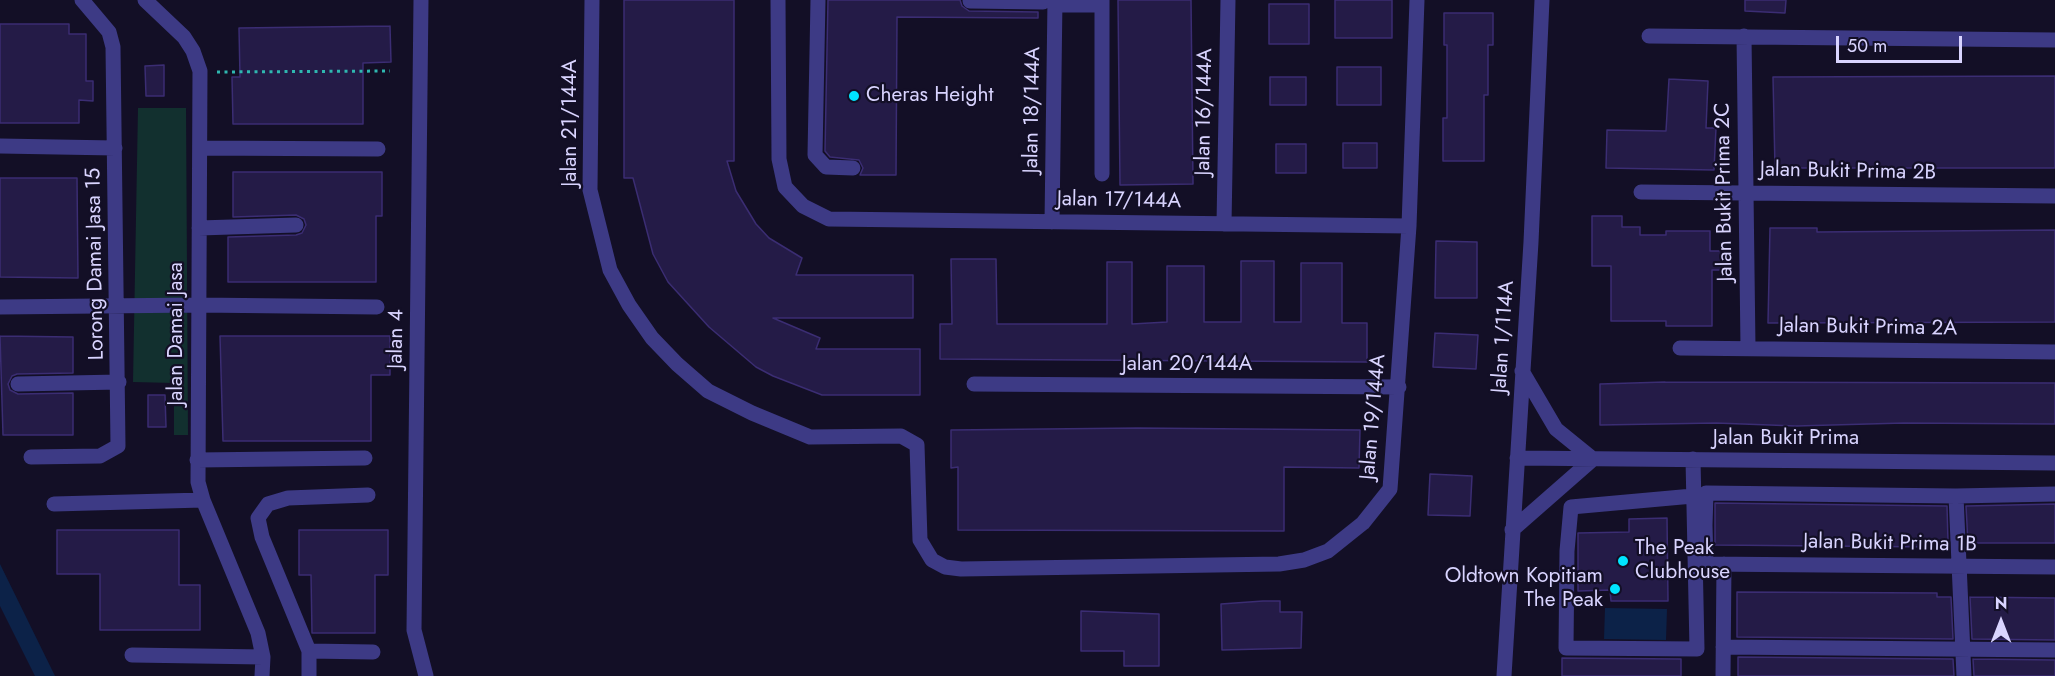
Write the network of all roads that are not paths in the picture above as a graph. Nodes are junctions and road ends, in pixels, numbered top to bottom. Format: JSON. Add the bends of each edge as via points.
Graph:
{"nodes":[{"id":1,"x":82,"y":0,"type":"edge"},
{"id":2,"x":145,"y":0,"type":"edge"},
{"id":3,"x":421,"y":0,"type":"edge"},
{"id":4,"x":592,"y":0,"type":"edge"},
{"id":5,"x":778,"y":0,"type":"edge"},
{"id":6,"x":818,"y":0,"type":"edge"},
{"id":7,"x":1228,"y":0,"type":"edge"},
{"id":8,"x":1417,"y":0,"type":"edge"},
{"id":9,"x":1542,"y":0,"type":"edge"},
{"id":10,"x":970,"y":1,"type":"edge"},
{"id":11,"x":1051,"y":2,"type":"edge"},
{"id":12,"x":1102,"y":3,"type":"edge"},
{"id":13,"x":1649,"y":36,"type":"dead end"},
{"id":14,"x":1744,"y":36,"type":"junction"},
{"id":15,"x":2055,"y":40,"type":"edge"},
{"id":16,"x":0,"y":146,"type":"edge"},
{"id":17,"x":115,"y":148,"type":"junction"},
{"id":18,"x":200,"y":148,"type":"junction"},
{"id":19,"x":378,"y":149,"type":"dead end"},
{"id":20,"x":853,"y":168,"type":"dead end"},
{"id":21,"x":1102,"y":174,"type":"dead end"},
{"id":22,"x":1641,"y":192,"type":"dead end"},
{"id":23,"x":1746,"y":192,"type":"junction"},
{"id":24,"x":2055,"y":196,"type":"edge"},
{"id":25,"x":1052,"y":222,"type":"junction"},
{"id":26,"x":1224,"y":224,"type":"junction"},
{"id":27,"x":296,"y":225,"type":"dead end"},
{"id":28,"x":1409,"y":226,"type":"junction"},
{"id":29,"x":199,"y":228,"type":"junction"},
{"id":30,"x":199,"y":305,"type":"junction"},
{"id":31,"x":117,"y":306,"type":"junction"},
{"id":32,"x":0,"y":307,"type":"edge"},
{"id":33,"x":377,"y":307,"type":"dead end"},
{"id":34,"x":1748,"y":347,"type":"junction"},
{"id":35,"x":1680,"y":348,"type":"dead end"},
{"id":36,"x":2055,"y":352,"type":"edge"},
{"id":37,"x":1522,"y":371,"type":"junction"},
{"id":38,"x":119,"y":382,"type":"junction"},
{"id":39,"x":18,"y":384,"type":"dead end"},
{"id":40,"x":974,"y":384,"type":"dead end"},
{"id":41,"x":1399,"y":387,"type":"junction"},
{"id":42,"x":910,"y":439,"type":"joint"},
{"id":43,"x":31,"y":457,"type":"dead end"},
{"id":44,"x":365,"y":458,"type":"dead end"},
{"id":45,"x":1517,"y":458,"type":"junction"},
{"id":46,"x":1593,"y":459,"type":"junction"},
{"id":47,"x":1693,"y":459,"type":"junction"},
{"id":48,"x":198,"y":460,"type":"junction"},
{"id":49,"x":2055,"y":463,"type":"edge"},
{"id":50,"x":2055,"y":494,"type":"edge"},
{"id":51,"x":368,"y":495,"type":"dead end"},
{"id":52,"x":1693,"y":496,"type":"junction"},
{"id":53,"x":1956,"y":496,"type":"junction"},
{"id":54,"x":203,"y":501,"type":"junction"},
{"id":55,"x":54,"y":504,"type":"dead end"},
{"id":56,"x":1512,"y":530,"type":"junction"},
{"id":57,"x":1724,"y":564,"type":"junction"},
{"id":58,"x":1959,"y":566,"type":"junction"},
{"id":59,"x":2055,"y":567,"type":"edge"},
{"id":60,"x":1723,"y":647,"type":"junction"},
{"id":61,"x":1963,"y":650,"type":"junction"},
{"id":62,"x":2055,"y":650,"type":"edge"},
{"id":63,"x":309,"y":651,"type":"junction"},
{"id":64,"x":373,"y":652,"type":"dead end"},
{"id":65,"x":132,"y":654,"type":"dead end"},
{"id":66,"x":263,"y":657,"type":"junction"},
{"id":67,"x":262,"y":676,"type":"edge"},
{"id":68,"x":309,"y":676,"type":"edge"},
{"id":69,"x":426,"y":676,"type":"edge"},
{"id":70,"x":1504,"y":676,"type":"edge"},
{"id":71,"x":1723,"y":676,"type":"edge"},
{"id":72,"x":1964,"y":676,"type":"edge"}],
"edges":[{"from":1,"to":17,"type":"street","name":"Lorong Damai Jasa 15","via":[[109,32],[113,47]]},
{"from":2,"to":18,"type":"street","name":"Jalan Damai Jasa","via":[[184,37],[193,51],[200,71]]},
{"from":3,"to":69,"type":"street","name":"Jalan 4","via":[[414,630]]},
{"from":4,"to":42,"type":"street","name":"Jalan 21/144A","via":[[590,190],[610,270],[652,338],[708,391],[797,433],[822,439]]},
{"from":5,"to":25,"type":"street","name":"Jalan 17/144A","via":[[779,159],[785,187],[803,206],[829,219]]},
{"from":6,"to":20,"type":"street","via":[[815,155],[826,167]]},
{"from":7,"to":26,"type":"street","name":"Jalan 16/144A"},
{"from":8,"to":28,"type":"street","name":"Jalan 19/144A"},
{"from":9,"to":37,"type":"street","name":"Jalan 1/114A"},
{"from":10,"to":11,"type":"street"},
{"from":11,"to":12,"type":"street"},
{"from":11,"to":25,"type":"street","name":"Jalan 18/144A"},
{"from":12,"to":21,"type":"street"},
{"from":13,"to":14,"type":"street"},
{"from":14,"to":15,"type":"street"},
{"from":14,"to":23,"type":"street","name":"Jalan Bukit Prima 2C"},
{"from":16,"to":17,"type":"street"},
{"from":17,"to":31,"type":"street","name":"Lorong Damai Jasa 15"},
{"from":18,"to":19,"type":"street"},
{"from":18,"to":29,"type":"street","name":"Jalan Damai Jasa"},
{"from":22,"to":23,"type":"street","name":"Jalan Bukit Prima 2B"},
{"from":23,"to":24,"type":"street","name":"Jalan Bukit Prima 2B"},
{"from":23,"to":34,"type":"street","name":"Jalan Bukit Prima 2C"},
{"from":25,"to":26,"type":"street","name":"Jalan 17/144A"},
{"from":26,"to":28,"type":"street","name":"Jalan 17/144A"},
{"from":27,"to":29,"type":"street"},
{"from":28,"to":41,"type":"street","name":"Jalan 19/144A"},
{"from":29,"to":30,"type":"street","name":"Jalan Damai Jasa"},
{"from":30,"to":31,"type":"street"},
{"from":30,"to":33,"type":"street"},
{"from":30,"to":48,"type":"street","name":"Jalan Damai Jasa"},
{"from":31,"to":32,"type":"street"},
{"from":31,"to":38,"type":"street","name":"Lorong Damai Jasa 15"},
{"from":34,"to":35,"type":"street","name":"Jalan Bukit Prima 2A"},
{"from":34,"to":36,"type":"street","name":"Jalan Bukit Prima 2A"},
{"from":37,"to":45,"type":"street","name":"Jalan 1/114A"},
{"from":37,"to":46,"type":"street","via":[[1556,429]]},
{"from":38,"to":39,"type":"street"},
{"from":38,"to":43,"type":"street","name":"Lorong Damai Jasa 15","via":[[118,446],[100,456]]},
{"from":40,"to":41,"type":"street","name":"Jalan 20/144A"},
{"from":41,"to":42,"type":"street","name":"Jalan 19/144A","via":[[1390,489],[1363,523],[1328,551],[1279,564],[945,567],[932,560],[920,540],[917,445]]},
{"from":44,"to":48,"type":"street"},
{"from":45,"to":46,"type":"street","name":"Jalan Bukit Prima"},
{"from":45,"to":56,"type":"street","name":"Jalan 1/114A"},
{"from":46,"to":47,"type":"street","name":"Jalan Bukit Prima"},
{"from":46,"to":56,"type":"street"},
{"from":47,"to":49,"type":"street","name":"Jalan Bukit Prima"},
{"from":47,"to":52,"type":"street"},
{"from":48,"to":54,"type":"street","name":"Jalan Damai Jasa"},
{"from":50,"to":53,"type":"street"},
{"from":51,"to":63,"type":"street","via":[[288,498],[268,504],[258,519]]},
{"from":52,"to":52,"type":"street","via":[[1571,507],[1566,648],[1697,649]]},
{"from":53,"to":57,"type":"street","via":[[1706,493],[1706,564]]},
{"from":53,"to":58,"type":"street"},
{"from":54,"to":55,"type":"street"},
{"from":54,"to":66,"type":"street","name":"Jalan Damai Jasa","via":[[258,633]]},
{"from":56,"to":70,"type":"street","name":"Jalan 1/114A"},
{"from":57,"to":58,"type":"street","name":"Jalan Bukit Prima 1B"},
{"from":57,"to":60,"type":"street"},
{"from":58,"to":59,"type":"street","name":"Jalan Bukit Prima 1B"},
{"from":58,"to":61,"type":"street"},
{"from":60,"to":61,"type":"street"},
{"from":60,"to":71,"type":"street"},
{"from":61,"to":62,"type":"street"},
{"from":61,"to":72,"type":"street"},
{"from":63,"to":64,"type":"street"},
{"from":63,"to":68,"type":"street"},
{"from":65,"to":66,"type":"street"},
{"from":66,"to":67,"type":"street","name":"Jalan Damai Jasa"}]}
